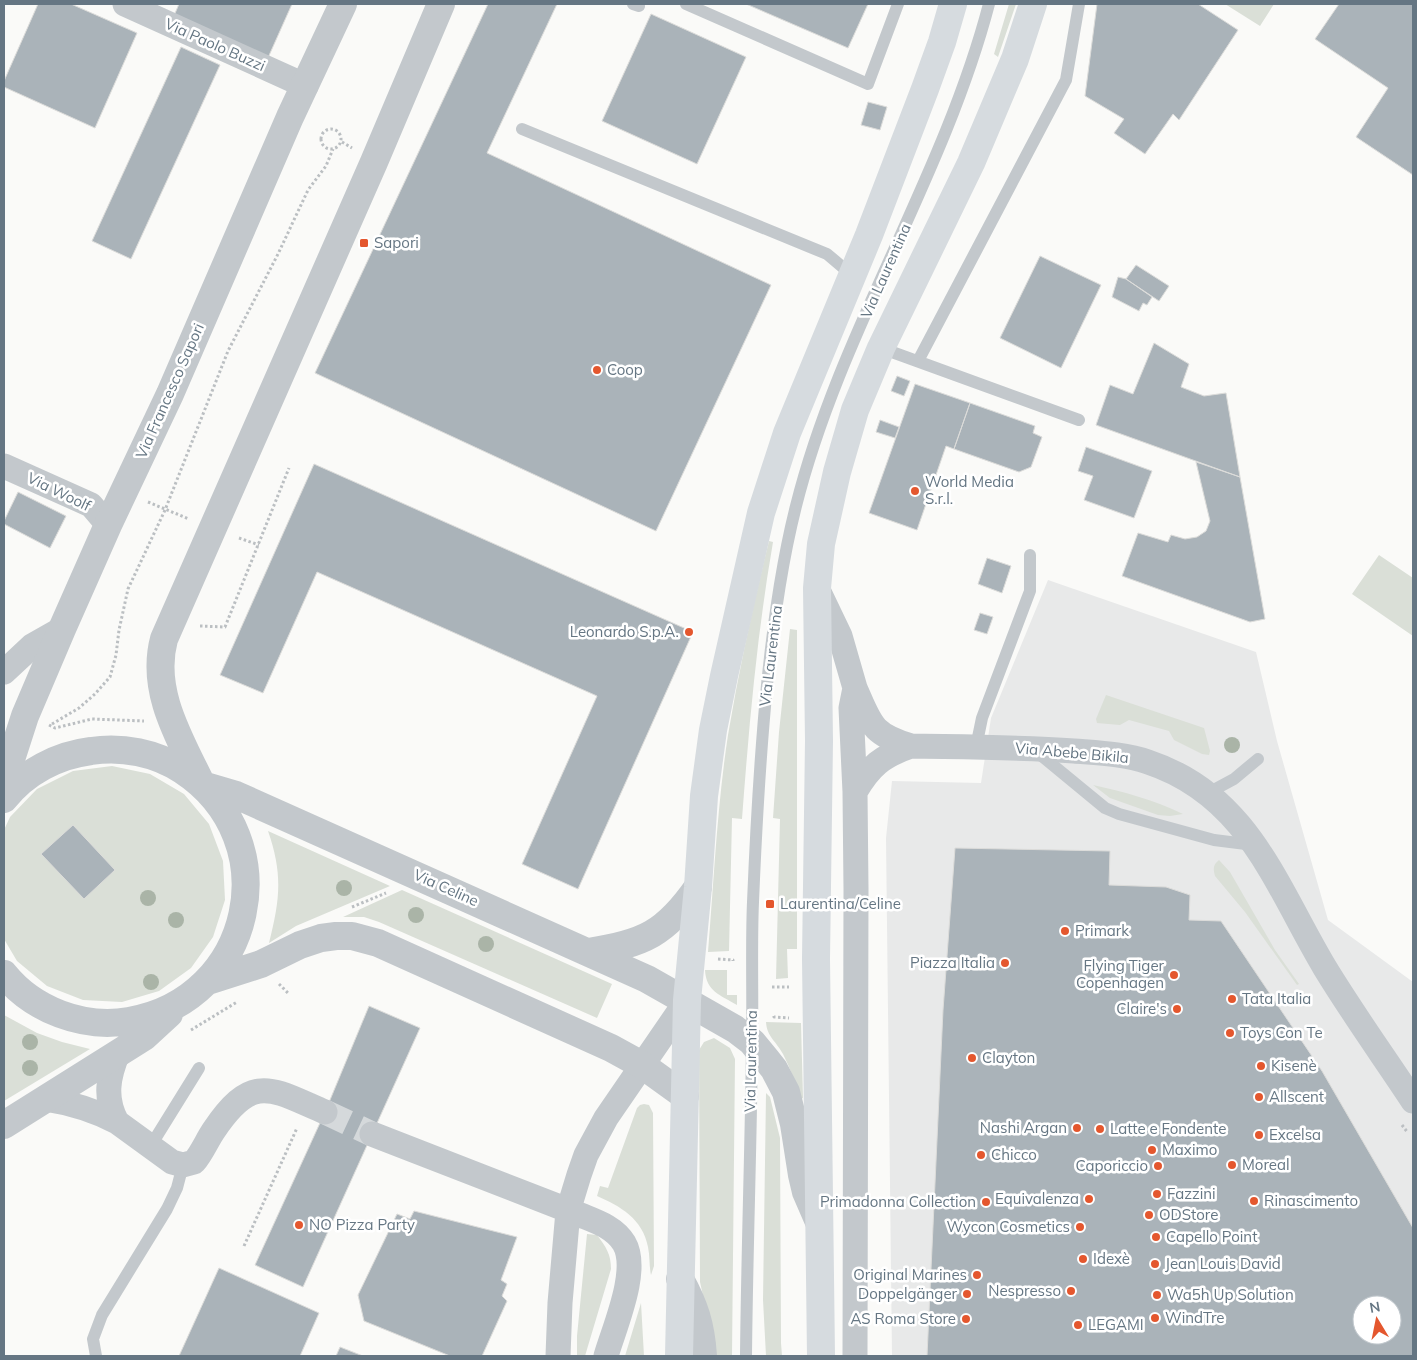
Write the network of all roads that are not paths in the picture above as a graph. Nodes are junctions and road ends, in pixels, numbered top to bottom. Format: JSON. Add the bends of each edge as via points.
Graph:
{"nodes":[{"id":1,"x":125,"y":4,"type":"edge"},
{"id":2,"x":343,"y":4,"type":"edge"},
{"id":3,"x":441,"y":4,"type":"edge"},
{"id":4,"x":686,"y":4,"type":"edge"},
{"id":5,"x":898,"y":4,"type":"edge"},
{"id":6,"x":954,"y":4,"type":"edge"},
{"id":7,"x":988,"y":4,"type":"edge"},
{"id":8,"x":1034,"y":4,"type":"edge"},
{"id":9,"x":1078,"y":4,"type":"edge"},
{"id":10,"x":306,"y":86,"type":"junction"},
{"id":11,"x":522,"y":129,"type":"dead end"},
{"id":12,"x":853,"y":276,"type":"junction"},
{"id":13,"x":881,"y":348,"type":"junction"},
{"id":14,"x":918,"y":361,"type":"junction"},
{"id":15,"x":1079,"y":420,"type":"dead end"},
{"id":16,"x":4,"y":466,"type":"edge"},
{"id":17,"x":108,"y":525,"type":"junction"},
{"id":18,"x":1030,"y":555,"type":"dead end"},
{"id":19,"x":817,"y":588,"type":"junction"},
{"id":20,"x":62,"y":629,"type":"junction"},
{"id":21,"x":4,"y":672,"type":"edge"},
{"id":22,"x":855,"y":688,"type":"junction"},
{"id":23,"x":911,"y":746,"type":"junction"},
{"id":24,"x":976,"y":747,"type":"junction"},
{"id":25,"x":1033,"y":748,"type":"junction"},
{"id":26,"x":1258,"y":759,"type":"dead end"},
{"id":27,"x":4,"y":781,"type":"edge"},
{"id":28,"x":202,"y":785,"type":"junction"},
{"id":29,"x":855,"y":792,"type":"junction"},
{"id":30,"x":1208,"y":792,"type":"junction"},
{"id":31,"x":4,"y":798,"type":"edge"},
{"id":32,"x":1255,"y":845,"type":"junction"},
{"id":33,"x":698,"y":886,"type":"junction"},
{"id":34,"x":588,"y":952,"type":"junction"},
{"id":35,"x":4,"y":974,"type":"edge"},
{"id":36,"x":208,"y":981,"type":"junction"},
{"id":37,"x":687,"y":1000,"type":"junction"},
{"id":38,"x":181,"y":1003,"type":"junction"},
{"id":39,"x":752,"y":1042,"type":"junction"},
{"id":40,"x":118,"y":1053,"type":"junction"},
{"id":41,"x":642,"y":1065,"type":"junction"},
{"id":42,"x":199,"y":1068,"type":"dead end"},
{"id":43,"x":685,"y":1096,"type":"junction"},
{"id":44,"x":45,"y":1099,"type":"junction"},
{"id":45,"x":1413,"y":1101,"type":"edge"},
{"id":46,"x":325,"y":1112,"type":"tunnel mouth"},
{"id":47,"x":117,"y":1122,"type":"junction"},
{"id":48,"x":4,"y":1125,"type":"edge"},
{"id":49,"x":372,"y":1134,"type":"tunnel mouth"},
{"id":50,"x":150,"y":1147,"type":"junction"},
{"id":51,"x":183,"y":1165,"type":"junction"},
{"id":52,"x":568,"y":1210,"type":"junction"},
{"id":53,"x":820,"y":1224,"type":"junction"},
{"id":54,"x":746,"y":1353,"type":"edge"},
{"id":55,"x":685,"y":1355,"type":"edge"},
{"id":56,"x":96,"y":1356,"type":"edge"},
{"id":57,"x":558,"y":1356,"type":"edge"},
{"id":58,"x":606,"y":1356,"type":"edge"},
{"id":59,"x":821,"y":1356,"type":"edge"},
{"id":60,"x":855,"y":1356,"type":"edge"}],
"edges":[{"from":1,"to":10,"type":"street","name":"Via Paolo Buzzi"},
{"from":2,"to":10,"type":"street","name":"Via Francesco Sapori"},
{"from":3,"to":28,"type":"street","via":[[164,638],[160,656],[162,691],[172,721]]},
{"from":4,"to":5,"type":"lane","via":[[868,84]]},
{"from":6,"to":12,"type":"main road","name":"Via Laurentina"},
{"from":7,"to":39,"type":"lane","name":"Via Laurentina","via":[[941,146],[823,418],[796,508],[772,642],[763,728],[753,904]]},
{"from":8,"to":13,"type":"main road","name":"Via Laurentina","via":[[1015,59],[971,163]]},
{"from":9,"to":14,"type":"lane","via":[[1066,80]]},
{"from":10,"to":17,"type":"street","name":"Via Francesco Sapori","via":[[170,394]]},
{"from":11,"to":12,"type":"lane","via":[[827,254]]},
{"from":12,"to":33,"type":"main road","name":"Via Laurentina","via":[[788,433],[761,513],[713,730],[704,796]]},
{"from":13,"to":14,"type":"lane"},
{"from":13,"to":19,"type":"main road","name":"Via Laurentina","via":[[855,410],[839,461],[820,544]]},
{"from":14,"to":15,"type":"lane"},
{"from":16,"to":17,"type":"street","name":"Via Woolf","via":[[91,505]]},
{"from":17,"to":20,"type":"street","name":"Via Francesco Sapori"},
{"from":18,"to":24,"type":"lane","via":[[1030,591],[982,718]]},
{"from":19,"to":22,"type":"street","name":"Via Laurentina","via":[[840,636]]},
{"from":19,"to":53,"type":"main road","name":"Via Laurentina","via":[[816,968]]},
{"from":20,"to":21,"type":"street","via":[[32,646]]},
{"from":20,"to":27,"type":"street","name":"Via Francesco Sapori","via":[[25,716]]},
{"from":22,"to":23,"type":"street","name":"Via Abebe Bikila","via":[[874,728],[881,735]]},
{"from":22,"to":29,"type":"street","name":"Via Laurentina","via":[[851,708]]},
{"from":23,"to":24,"type":"street","name":"Via Abebe Bikila"},
{"from":23,"to":29,"type":"street","via":[[883,758],[871,768]]},
{"from":24,"to":25,"type":"street","name":"Via Abebe Bikila"},
{"from":25,"to":30,"type":"street","name":"Via Abebe Bikila","via":[[1136,758],[1162,767]]},
{"from":25,"to":32,"type":"lane","via":[[1104,808],[1214,840]]},
{"from":26,"to":30,"type":"lane","via":[[1234,779]]},
{"from":28,"to":31,"type":"street","via":[[174,766],[153,757],[131,751],[97,750],[43,766]]},
{"from":28,"to":34,"type":"street","name":"Via Celine","via":[[236,795]]},
{"from":28,"to":36,"type":"street","via":[[232,824],[243,855],[246,887],[238,933],[226,958]]},
{"from":29,"to":60,"type":"street","name":"Via Laurentina"},
{"from":30,"to":32,"type":"street","name":"Via Abebe Bikila","via":[[1238,822]]},
{"from":32,"to":45,"type":"street","name":"Via Abebe Bikila","via":[[1329,974]]},
{"from":33,"to":34,"type":"street","via":[[674,918],[656,932],[621,946]]},
{"from":33,"to":37,"type":"main road","name":"Via Laurentina"},
{"from":34,"to":37,"type":"street","name":"Via Celine"},
{"from":35,"to":38,"type":"street","via":[[41,1005],[82,1020],[111,1023],[140,1019]]},
{"from":36,"to":38,"type":"street"},
{"from":36,"to":41,"type":"street","via":[[261,964],[300,944],[336,936],[361,937],[594,1040]]},
{"from":37,"to":39,"type":"street","name":"Via Celine"},
{"from":37,"to":41,"type":"street","name":"Via Laurentina"},
{"from":37,"to":43,"type":"main road","name":"Via Laurentina"},
{"from":38,"to":40,"type":"street","via":[[144,1037]]},
{"from":39,"to":53,"type":"street","name":"Via Celine","via":[[774,1069],[786,1092],[802,1175]]},
{"from":39,"to":54,"type":"lane","name":"Via Laurentina"},
{"from":40,"to":44,"type":"street"},
{"from":40,"to":47,"type":"street","via":[[110,1076],[108,1096]]},
{"from":41,"to":43,"type":"street"},
{"from":41,"to":52,"type":"street","name":"Via Laurentina","via":[[596,1135]]},
{"from":42,"to":50,"type":"lane"},
{"from":43,"to":55,"type":"main road","name":"Via Laurentina","via":[[680,1279]]},
{"from":44,"to":47,"type":"street","via":[[80,1106]]},
{"from":44,"to":48,"type":"street"},
{"from":46,"to":51,"type":"street","via":[[278,1091],[252,1093],[230,1108],[194,1162]]},
{"from":47,"to":50,"type":"street"},
{"from":49,"to":52,"type":"street"},
{"from":50,"to":51,"type":"street","via":[[172,1162]]},
{"from":51,"to":56,"type":"lane","via":[[167,1209],[102,1315],[93,1339]]},
{"from":52,"to":57,"type":"street","name":"Via Laurentina"},
{"from":52,"to":58,"type":"street","via":[[610,1228],[628,1252],[629,1278]]},
{"from":53,"to":59,"type":"main road","name":"Via Laurentina"}]}
